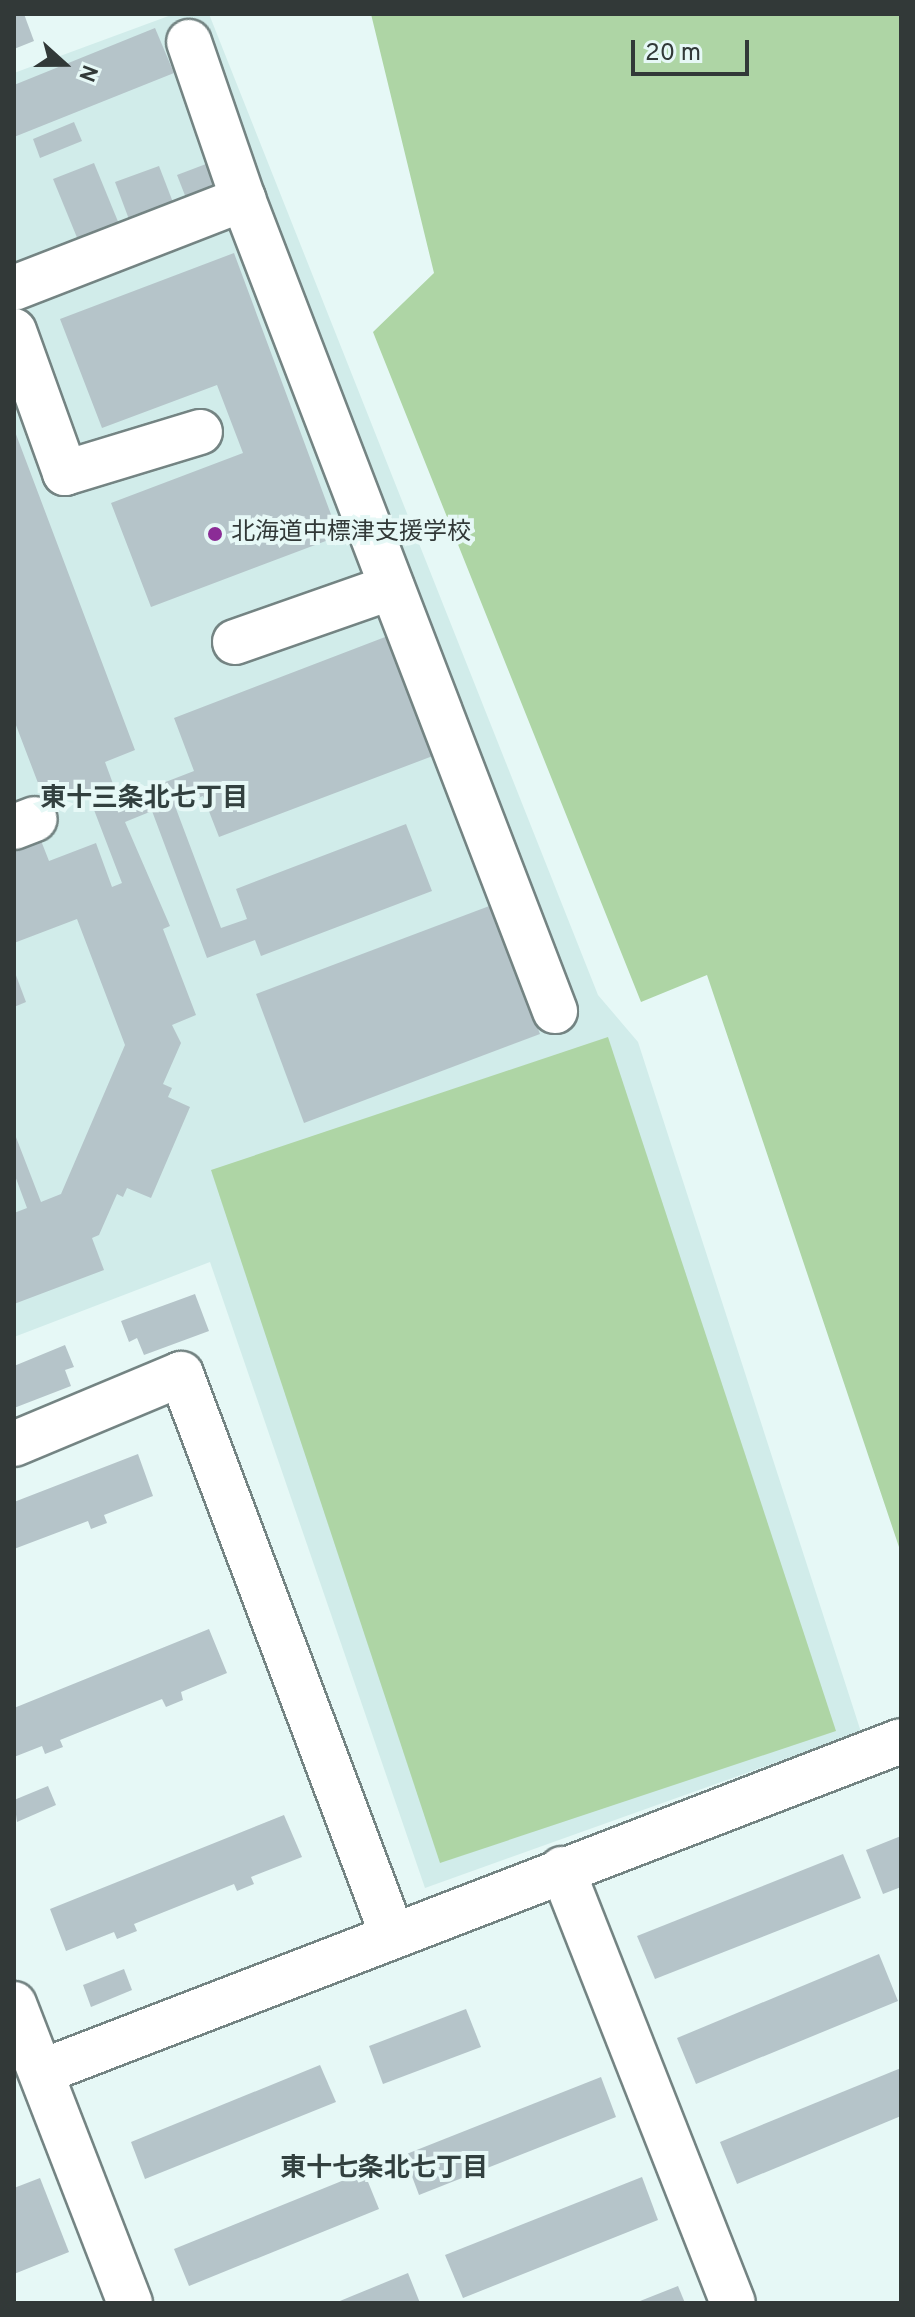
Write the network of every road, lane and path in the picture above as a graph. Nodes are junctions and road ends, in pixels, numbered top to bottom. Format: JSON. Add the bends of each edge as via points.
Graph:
{"nodes":[{"id":1,"x":189,"y":42,"type":"dead end"},
{"id":2,"x":243,"y":199,"type":"junction"},
{"id":3,"x":18,"y":275,"type":"edge"},
{"id":4,"x":14,"y":331,"type":"edge"},
{"id":5,"x":200,"y":432,"type":"dead end"},
{"id":6,"x":392,"y":587,"type":"junction"},
{"id":7,"x":235,"y":642,"type":"dead end"},
{"id":8,"x":555,"y":1011,"type":"dead end"},
{"id":9,"x":14,"y":1444,"type":"edge"},
{"id":10,"x":901,"y":1741,"type":"edge"},
{"id":11,"x":562,"y":1869,"type":"junction"},
{"id":12,"x":387,"y":1921,"type":"dead end"},
{"id":13,"x":14,"y":2004,"type":"edge"},
{"id":14,"x":29,"y":2062,"type":"edge"},
{"id":15,"x":130,"y":2303,"type":"edge"},
{"id":16,"x":733,"y":2303,"type":"edge"}],
"edges":[{"from":1,"to":2,"type":"street"},
{"from":2,"to":3,"type":"street"},
{"from":2,"to":6,"type":"street"},
{"from":4,"to":5,"type":"street","via":[[65,473]]},
{"from":6,"to":7,"type":"street"},
{"from":6,"to":8,"type":"street"},
{"from":9,"to":12,"type":"street","via":[[181,1374]]},
{"from":10,"to":11,"type":"street"},
{"from":11,"to":14,"type":"street"},
{"from":11,"to":16,"type":"street"},
{"from":13,"to":14,"type":"street"},
{"from":14,"to":15,"type":"street"}]}
